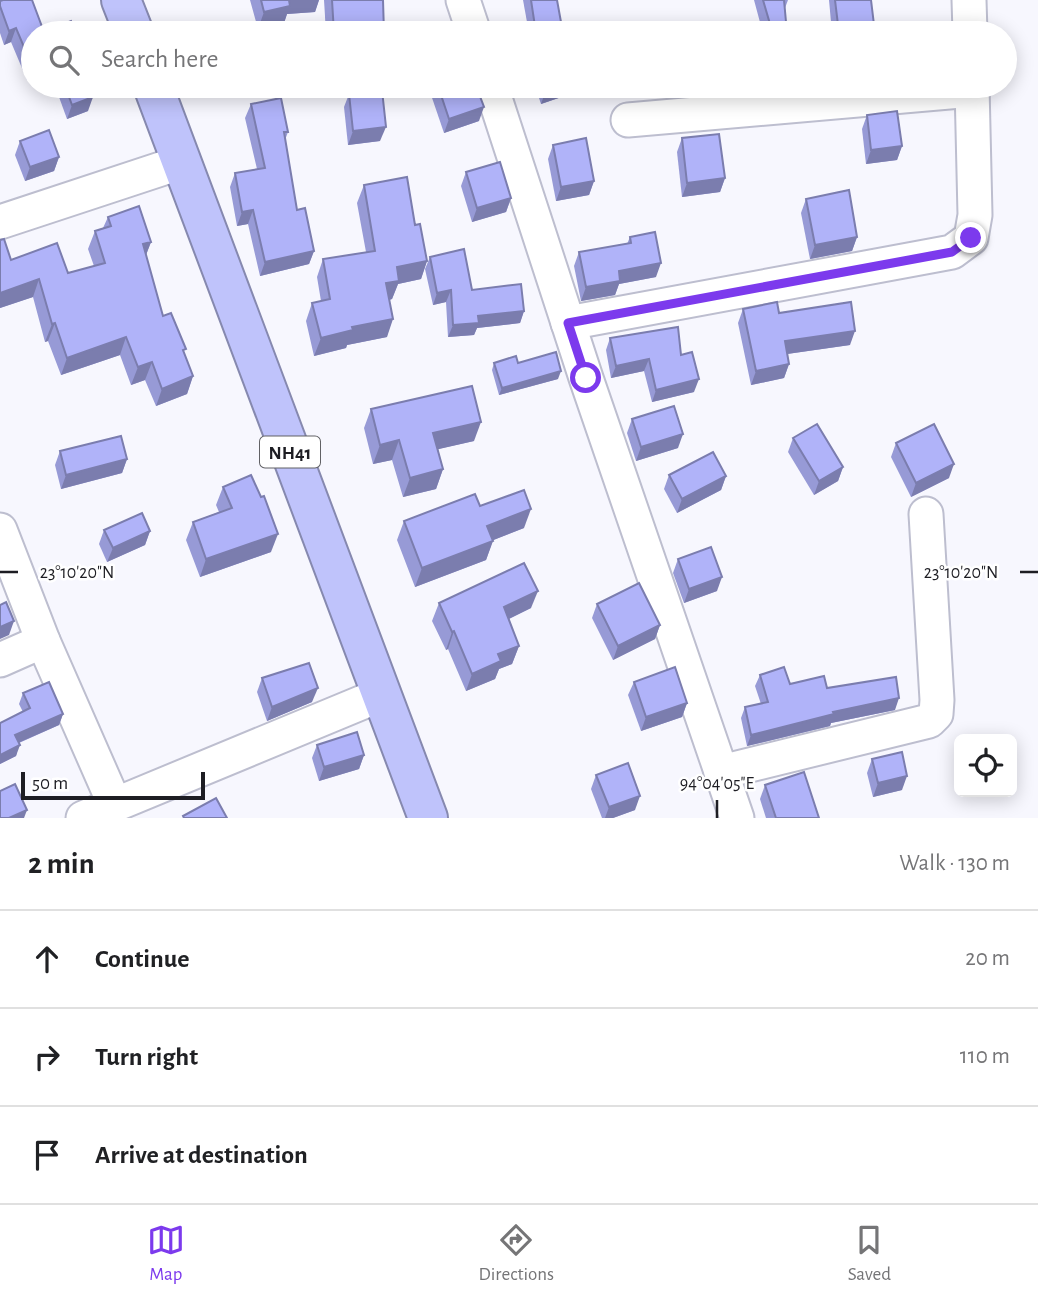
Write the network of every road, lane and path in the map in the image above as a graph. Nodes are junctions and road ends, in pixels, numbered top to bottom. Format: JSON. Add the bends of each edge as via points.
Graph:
{"nodes":[{"id":1,"x":121,"y":0,"type":"edge"},
{"id":2,"x":463,"y":0,"type":"edge"},
{"id":3,"x":969,"y":0,"type":"edge"},
{"id":4,"x":129,"y":21,"type":"edge"},
{"id":5,"x":470,"y":21,"type":"edge"},
{"id":6,"x":970,"y":21,"type":"edge"},
{"id":7,"x":158,"y":98,"type":"edge"},
{"id":8,"x":495,"y":98,"type":"edge"},
{"id":9,"x":864,"y":98,"type":"edge"},
{"id":10,"x":972,"y":98,"type":"edge"},
{"id":11,"x":628,"y":120,"type":"dead end"},
{"id":12,"x":182,"y":162,"type":"junction"},
{"id":13,"x":0,"y":222,"type":"edge"},
{"id":14,"x":568,"y":323,"type":"junction"},
{"id":15,"x":926,"y":514,"type":"dead end"},
{"id":16,"x":0,"y":530,"type":"edge"},
{"id":17,"x":43,"y":641,"type":"junction"},
{"id":18,"x":0,"y":660,"type":"edge"},
{"id":19,"x":380,"y":695,"type":"junction"},
{"id":20,"x":722,"y":772,"type":"junction"},
{"id":21,"x":115,"y":805,"type":"junction"},
{"id":22,"x":83,"y":818,"type":"edge"},
{"id":23,"x":428,"y":818,"type":"edge"},
{"id":24,"x":737,"y":818,"type":"edge"}],
"edges":[{"from":1,"to":4,"type":"highway"},
{"from":2,"to":5,"type":"street"},
{"from":3,"to":6,"type":"street"},
{"from":7,"to":12,"type":"highway","number":"NH41"},
{"from":8,"to":14,"type":"street"},
{"from":9,"to":11,"type":"street"},
{"from":10,"to":14,"type":"street","via":[[975,215],[971,238],[952,252]]},
{"from":12,"to":13,"type":"street"},
{"from":12,"to":19,"type":"highway","number":"NH41"},
{"from":14,"to":20,"type":"street"},
{"from":15,"to":20,"type":"street","via":[[936,714],[929,721]]},
{"from":16,"to":17,"type":"street"},
{"from":17,"to":18,"type":"street"},
{"from":17,"to":21,"type":"street"},
{"from":19,"to":21,"type":"street"},
{"from":19,"to":23,"type":"highway","number":"NH41"},
{"from":20,"to":24,"type":"street"},
{"from":21,"to":22,"type":"street"}]}
